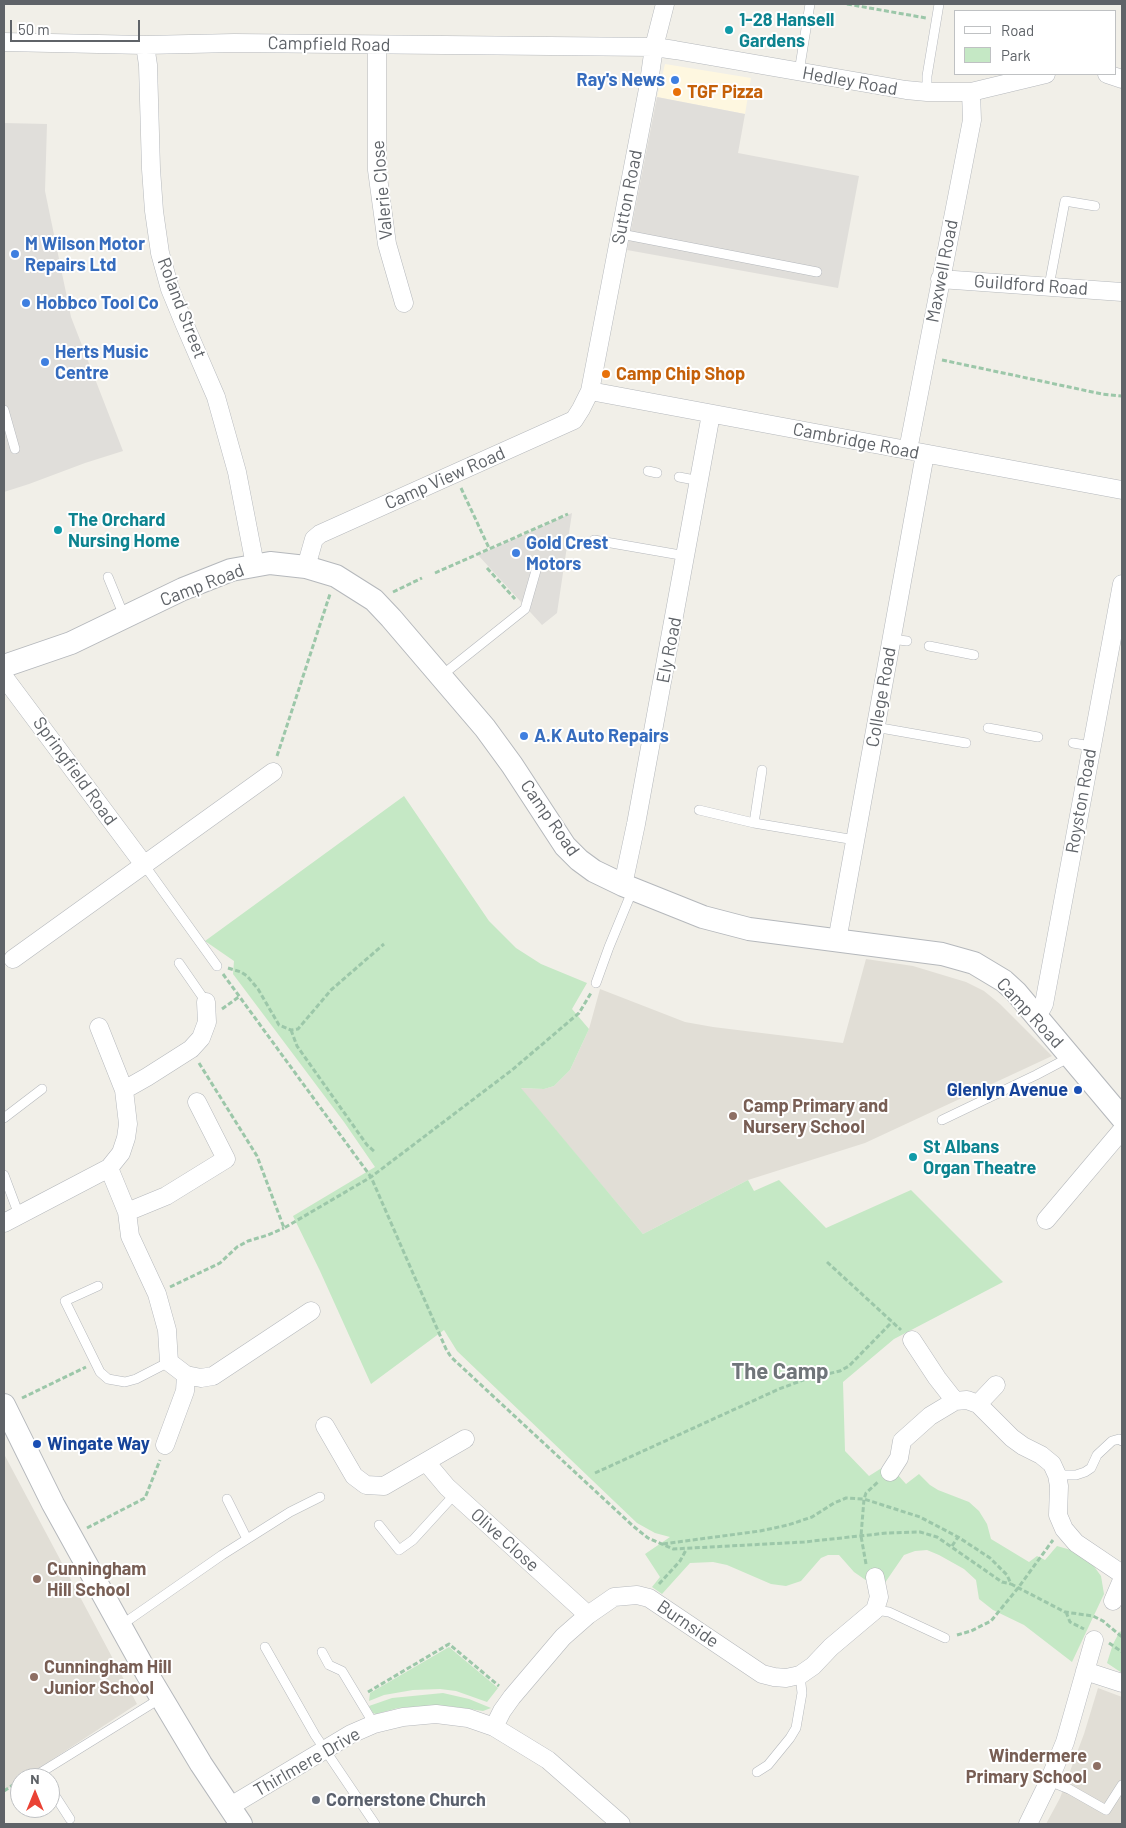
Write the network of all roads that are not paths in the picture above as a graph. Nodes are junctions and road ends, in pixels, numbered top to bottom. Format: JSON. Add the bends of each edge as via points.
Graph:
{"nodes":[{"id":1,"x":665,"y":4,"type":"edge"},
{"id":2,"x":810,"y":4,"type":"edge"},
{"id":3,"x":939,"y":4,"type":"edge"},
{"id":4,"x":4,"y":42,"type":"edge"},
{"id":5,"x":145,"y":45,"type":"junction"},
{"id":6,"x":377,"y":45,"type":"junction"},
{"id":7,"x":654,"y":47,"type":"junction"},
{"id":8,"x":799,"y":72,"type":"junction"},
{"id":9,"x":1036,"y":75,"type":"edge"},
{"id":10,"x":1110,"y":75,"type":"edge"},
{"id":11,"x":1122,"y":79,"type":"edge"},
{"id":12,"x":927,"y":92,"type":"junction"},
{"id":13,"x":971,"y":92,"type":"junction"},
{"id":14,"x":1095,"y":206,"type":"dead end"},
{"id":15,"x":620,"y":234,"type":"junction"},
{"id":16,"x":817,"y":272,"type":"dead end"},
{"id":17,"x":940,"y":278,"type":"junction"},
{"id":18,"x":1049,"y":286,"type":"junction"},
{"id":19,"x":1122,"y":292,"type":"edge"},
{"id":20,"x":404,"y":303,"type":"dead end"},
{"id":21,"x":590,"y":391,"type":"junction"},
{"id":22,"x":4,"y":410,"type":"edge"},
{"id":23,"x":711,"y":414,"type":"junction"},
{"id":24,"x":15,"y":449,"type":"dead end"},
{"id":25,"x":916,"y":452,"type":"junction"},
{"id":26,"x":679,"y":477,"type":"dead end"},
{"id":27,"x":700,"y":481,"type":"junction"},
{"id":28,"x":1122,"y":490,"type":"edge"},
{"id":29,"x":594,"y":540,"type":"dead end"},
{"id":30,"x":686,"y":556,"type":"junction"},
{"id":31,"x":255,"y":565,"type":"junction"},
{"id":32,"x":306,"y":567,"type":"junction"},
{"id":33,"x":537,"y":567,"type":"dead end"},
{"id":34,"x":108,"y":577,"type":"dead end"},
{"id":35,"x":1122,"y":584,"type":"edge"},
{"id":36,"x":124,"y":618,"type":"junction"},
{"id":37,"x":929,"y":646,"type":"dead end"},
{"id":38,"x":974,"y":655,"type":"dead end"},
{"id":39,"x":4,"y":666,"type":"edge"},
{"id":40,"x":441,"y":676,"type":"junction"},
{"id":41,"x":4,"y":678,"type":"edge"},
{"id":42,"x":875,"y":727,"type":"junction"},
{"id":43,"x":988,"y":728,"type":"dead end"},
{"id":44,"x":1038,"y":736,"type":"dead end"},
{"id":45,"x":966,"y":743,"type":"dead end"},
{"id":46,"x":1073,"y":743,"type":"dead end"},
{"id":47,"x":1091,"y":746,"type":"junction"},
{"id":48,"x":762,"y":770,"type":"dead end"},
{"id":49,"x":273,"y":772,"type":"road end"},
{"id":50,"x":699,"y":810,"type":"dead end"},
{"id":51,"x":754,"y":823,"type":"junction"},
{"id":52,"x":855,"y":840,"type":"junction"},
{"id":53,"x":144,"y":866,"type":"junction"},
{"id":54,"x":628,"y":887,"type":"junction"},
{"id":55,"x":837,"y":941,"type":"junction"},
{"id":56,"x":13,"y":960,"type":"dead end"},
{"id":57,"x":179,"y":963,"type":"dead end"},
{"id":58,"x":217,"y":966,"type":"road end"},
{"id":59,"x":596,"y":983,"type":"road end"},
{"id":60,"x":206,"y":1002,"type":"joint"},
{"id":61,"x":1034,"y":1014,"type":"junction"},
{"id":62,"x":99,"y":1027,"type":"dead end"},
{"id":63,"x":1071,"y":1057,"type":"junction"},
{"id":64,"x":42,"y":1089,"type":"dead end"},
{"id":65,"x":124,"y":1090,"type":"junction"},
{"id":66,"x":197,"y":1102,"type":"dead end"},
{"id":67,"x":4,"y":1118,"type":"edge"},
{"id":68,"x":1122,"y":1118,"type":"edge"},
{"id":69,"x":942,"y":1120,"type":"dead end"},
{"id":70,"x":1122,"y":1130,"type":"edge"},
{"id":71,"x":108,"y":1168,"type":"junction"},
{"id":72,"x":4,"y":1175,"type":"edge"},
{"id":73,"x":127,"y":1212,"type":"junction"},
{"id":74,"x":12,"y":1219,"type":"edge"},
{"id":75,"x":1046,"y":1220,"type":"dead end"},
{"id":76,"x":98,"y":1286,"type":"dead end"},
{"id":77,"x":311,"y":1311,"type":"dead end"},
{"id":78,"x":912,"y":1340,"type":"road end"},
{"id":79,"x":169,"y":1362,"type":"junction"},
{"id":80,"x":186,"y":1375,"type":"junction"},
{"id":81,"x":996,"y":1385,"type":"dead end"},
{"id":82,"x":955,"y":1401,"type":"junction"},
{"id":83,"x":978,"y":1404,"type":"junction"},
{"id":84,"x":4,"y":1406,"type":"edge"},
{"id":85,"x":325,"y":1426,"type":"dead end"},
{"id":86,"x":465,"y":1438,"type":"dead end"},
{"id":87,"x":1122,"y":1441,"type":"edge"},
{"id":88,"x":165,"y":1446,"type":"road end"},
{"id":89,"x":426,"y":1462,"type":"junction"},
{"id":90,"x":890,"y":1472,"type":"road end"},
{"id":91,"x":1057,"y":1476,"type":"junction"},
{"id":92,"x":455,"y":1494,"type":"junction"},
{"id":93,"x":320,"y":1497,"type":"dead end"},
{"id":94,"x":227,"y":1498,"type":"dead end"},
{"id":95,"x":379,"y":1525,"type":"dead end"},
{"id":96,"x":247,"y":1540,"type":"junction"},
{"id":97,"x":1122,"y":1574,"type":"edge"},
{"id":98,"x":875,"y":1577,"type":"road end"},
{"id":99,"x":1122,"y":1580,"type":"edge"},
{"id":100,"x":1112,"y":1601,"type":"road end"},
{"id":101,"x":875,"y":1610,"type":"junction"},
{"id":102,"x":588,"y":1615,"type":"junction"},
{"id":103,"x":120,"y":1626,"type":"junction"},
{"id":104,"x":945,"y":1638,"type":"road end"},
{"id":105,"x":1094,"y":1640,"type":"road end"},
{"id":106,"x":265,"y":1647,"type":"dead end"},
{"id":107,"x":322,"y":1652,"type":"dead end"},
{"id":108,"x":1085,"y":1671,"type":"junction"},
{"id":109,"x":800,"y":1675,"type":"junction"},
{"id":110,"x":1122,"y":1682,"type":"edge"},
{"id":111,"x":161,"y":1698,"type":"junction"},
{"id":112,"x":374,"y":1724,"type":"junction"},
{"id":113,"x":494,"y":1727,"type":"junction"},
{"id":114,"x":324,"y":1749,"type":"junction"},
{"id":115,"x":48,"y":1768,"type":"edge"},
{"id":116,"x":757,"y":1772,"type":"dead end"},
{"id":117,"x":1049,"y":1781,"type":"junction"},
{"id":118,"x":1122,"y":1785,"type":"edge"},
{"id":119,"x":60,"y":1804,"type":"edge"},
{"id":120,"x":235,"y":1816,"type":"edge"},
{"id":121,"x":70,"y":1819,"type":"dead end"},
{"id":122,"x":375,"y":1824,"type":"edge"},
{"id":123,"x":620,"y":1824,"type":"edge"},
{"id":124,"x":1028,"y":1824,"type":"edge"}],
"edges":[{"from":1,"to":7,"type":"street","name":"Sutton Road"},
{"from":2,"to":8,"type":"lane"},
{"from":3,"to":12,"type":"lane"},
{"from":4,"to":5,"type":"street","name":"Campfield Road"},
{"from":5,"to":6,"type":"street","name":"Campfield Road"},
{"from":5,"to":31,"type":"street","name":"Roland Street","via":[[154,211],[160,253],[170,289],[216,396]]},
{"from":6,"to":7,"type":"street","name":"Campfield Road"},
{"from":6,"to":20,"type":"street","name":"Valerie Close","via":[[376,170],[387,244]]},
{"from":7,"to":8,"type":"street","name":"Hedley Road"},
{"from":7,"to":15,"type":"street","name":"Sutton Road"},
{"from":8,"to":12,"type":"street","name":"Hedley Road"},
{"from":9,"to":13,"type":"street","name":"Hedley Road"},
{"from":10,"to":11,"type":"street"},
{"from":12,"to":13,"type":"street","name":"Hedley Road"},
{"from":13,"to":17,"type":"street","name":"Maxwell Road","via":[[972,120]]},
{"from":14,"to":18,"type":"lane","via":[[1065,201]]},
{"from":15,"to":16,"type":"lane"},
{"from":15,"to":21,"type":"street","name":"Sutton Road"},
{"from":17,"to":18,"type":"street","name":"Guildford Road"},
{"from":17,"to":25,"type":"street","name":"Maxwell Road","via":[[926,356]]},
{"from":18,"to":19,"type":"street","name":"Guildford Road"},
{"from":21,"to":23,"type":"street","name":"Cambridge Road"},
{"from":21,"to":32,"type":"street","name":"Camp View Road","via":[[574,420],[320,534],[314,539]]},
{"from":22,"to":24,"type":"lane"},
{"from":23,"to":25,"type":"street","name":"Cambridge Road"},
{"from":23,"to":27,"type":"street","name":"Ely Road"},
{"from":25,"to":28,"type":"street","name":"Cambridge Road"},
{"from":25,"to":42,"type":"street","name":"College Road","via":[[899,640]]},
{"from":26,"to":27,"type":"lane"},
{"from":27,"to":30,"type":"street","name":"Ely Road"},
{"from":29,"to":30,"type":"lane"},
{"from":30,"to":54,"type":"street","name":"Ely Road","via":[[638,814]]},
{"from":31,"to":32,"type":"street","name":"Camp Road","via":[[270,563]]},
{"from":31,"to":36,"type":"street","name":"Camp Road","via":[[231,570],[183,589]]},
{"from":32,"to":40,"type":"street","name":"Camp Road","via":[[336,576],[374,600]]},
{"from":33,"to":40,"type":"lane","via":[[525,609]]},
{"from":34,"to":36,"type":"lane"},
{"from":35,"to":47,"type":"street","name":"Royston Road"},
{"from":36,"to":39,"type":"street","name":"Camp Road","via":[[71,643]]},
{"from":37,"to":38,"type":"lane"},
{"from":40,"to":54,"type":"street","name":"Camp Road","via":[[512,765],[565,846],[594,871]]},
{"from":41,"to":53,"type":"street","name":"Springfield Road"},
{"from":42,"to":45,"type":"lane"},
{"from":42,"to":52,"type":"street","name":"College Road"},
{"from":43,"to":44,"type":"lane"},
{"from":46,"to":47,"type":"lane"},
{"from":47,"to":61,"type":"street","name":"Royston Road","via":[[1044,1004]]},
{"from":48,"to":51,"type":"lane"},
{"from":49,"to":53,"type":"street"},
{"from":50,"to":51,"type":"lane"},
{"from":51,"to":52,"type":"lane"},
{"from":52,"to":55,"type":"street","name":"College Road"},
{"from":53,"to":56,"type":"street"},
{"from":53,"to":58,"type":"lane"},
{"from":54,"to":55,"type":"street","name":"Camp Road","via":[[702,917]]},
{"from":54,"to":59,"type":"lane"},
{"from":55,"to":61,"type":"street","name":"Camp Road","via":[[942,954],[974,963],[1004,981]]},
{"from":57,"to":60,"type":"lane"},
{"from":60,"to":65,"type":"street","via":[[207,1022],[201,1038],[191,1049]]},
{"from":61,"to":63,"type":"street","name":"Camp Road"},
{"from":62,"to":65,"type":"street"},
{"from":63,"to":68,"type":"street","name":"Camp Road"},
{"from":63,"to":69,"type":"lane"},
{"from":64,"to":67,"type":"lane"},
{"from":65,"to":71,"type":"street","via":[[128,1124],[126,1138],[121,1153]]},
{"from":66,"to":73,"type":"street","via":[[226,1159],[166,1196]]},
{"from":70,"to":75,"type":"street"},
{"from":71,"to":73,"type":"street"},
{"from":71,"to":74,"type":"street"},
{"from":72,"to":74,"type":"lane"},
{"from":73,"to":79,"type":"street","via":[[130,1236],[157,1294],[167,1330]]},
{"from":76,"to":79,"type":"lane","via":[[65,1301],[100,1372],[108,1379],[125,1382]]},
{"from":77,"to":80,"type":"street","via":[[213,1376]]},
{"from":78,"to":82,"type":"street"},
{"from":79,"to":80,"type":"street"},
{"from":80,"to":88,"type":"street","via":[[185,1391]]},
{"from":81,"to":83,"type":"street"},
{"from":82,"to":83,"type":"street","via":[[967,1400]]},
{"from":82,"to":90,"type":"street","via":[[930,1416],[902,1441],[899,1458]]},
{"from":83,"to":91,"type":"street","via":[[1012,1438],[1052,1464]]},
{"from":84,"to":103,"type":"street","via":[[32,1465]]},
{"from":85,"to":89,"type":"street","via":[[354,1476],[366,1485],[384,1486]]},
{"from":86,"to":89,"type":"street"},
{"from":87,"to":91,"type":"lane","via":[[1112,1441],[1086,1472]]},
{"from":89,"to":92,"type":"street","name":"Olive Close"},
{"from":91,"to":97,"type":"street","via":[[1058,1515],[1064,1529],[1076,1543]]},
{"from":92,"to":95,"type":"lane","via":[[413,1540],[399,1550]]},
{"from":92,"to":102,"type":"street","name":"Olive Close"},
{"from":93,"to":96,"type":"lane"},
{"from":94,"to":96,"type":"lane"},
{"from":96,"to":103,"type":"lane"},
{"from":98,"to":101,"type":"street","via":[[878,1597]]},
{"from":99,"to":100,"type":"street"},
{"from":101,"to":104,"type":"lane","via":[[888,1612]]},
{"from":101,"to":109,"type":"street"},
{"from":102,"to":109,"type":"street","name":"Burnside","via":[[614,1597],[637,1595],[649,1598],[762,1674],[786,1678]]},
{"from":102,"to":113,"type":"street","name":"Burnside","via":[[563,1637],[518,1689]]},
{"from":103,"to":111,"type":"street"},
{"from":105,"to":108,"type":"street"},
{"from":106,"to":114,"type":"lane"},
{"from":107,"to":112,"type":"lane","via":[[330,1665],[342,1671]]},
{"from":108,"to":110,"type":"street"},
{"from":108,"to":117,"type":"street","via":[[1065,1742]]},
{"from":109,"to":116,"type":"lane","via":[[802,1693],[796,1728],[768,1765]]},
{"from":111,"to":115,"type":"lane"},
{"from":111,"to":120,"type":"street"},
{"from":112,"to":113,"type":"street","name":"Thirlmere Drive","via":[[403,1716],[436,1714],[468,1718]]},
{"from":112,"to":114,"type":"street","name":"Thirlmere Drive"},
{"from":113,"to":123,"type":"street","name":"Thirlmere Drive","via":[[548,1760]]},
{"from":114,"to":120,"type":"street","name":"Thirlmere Drive"},
{"from":114,"to":122,"type":"lane"},
{"from":117,"to":118,"type":"lane","via":[[1106,1810]]},
{"from":117,"to":124,"type":"street"},
{"from":119,"to":121,"type":"lane"}]}
